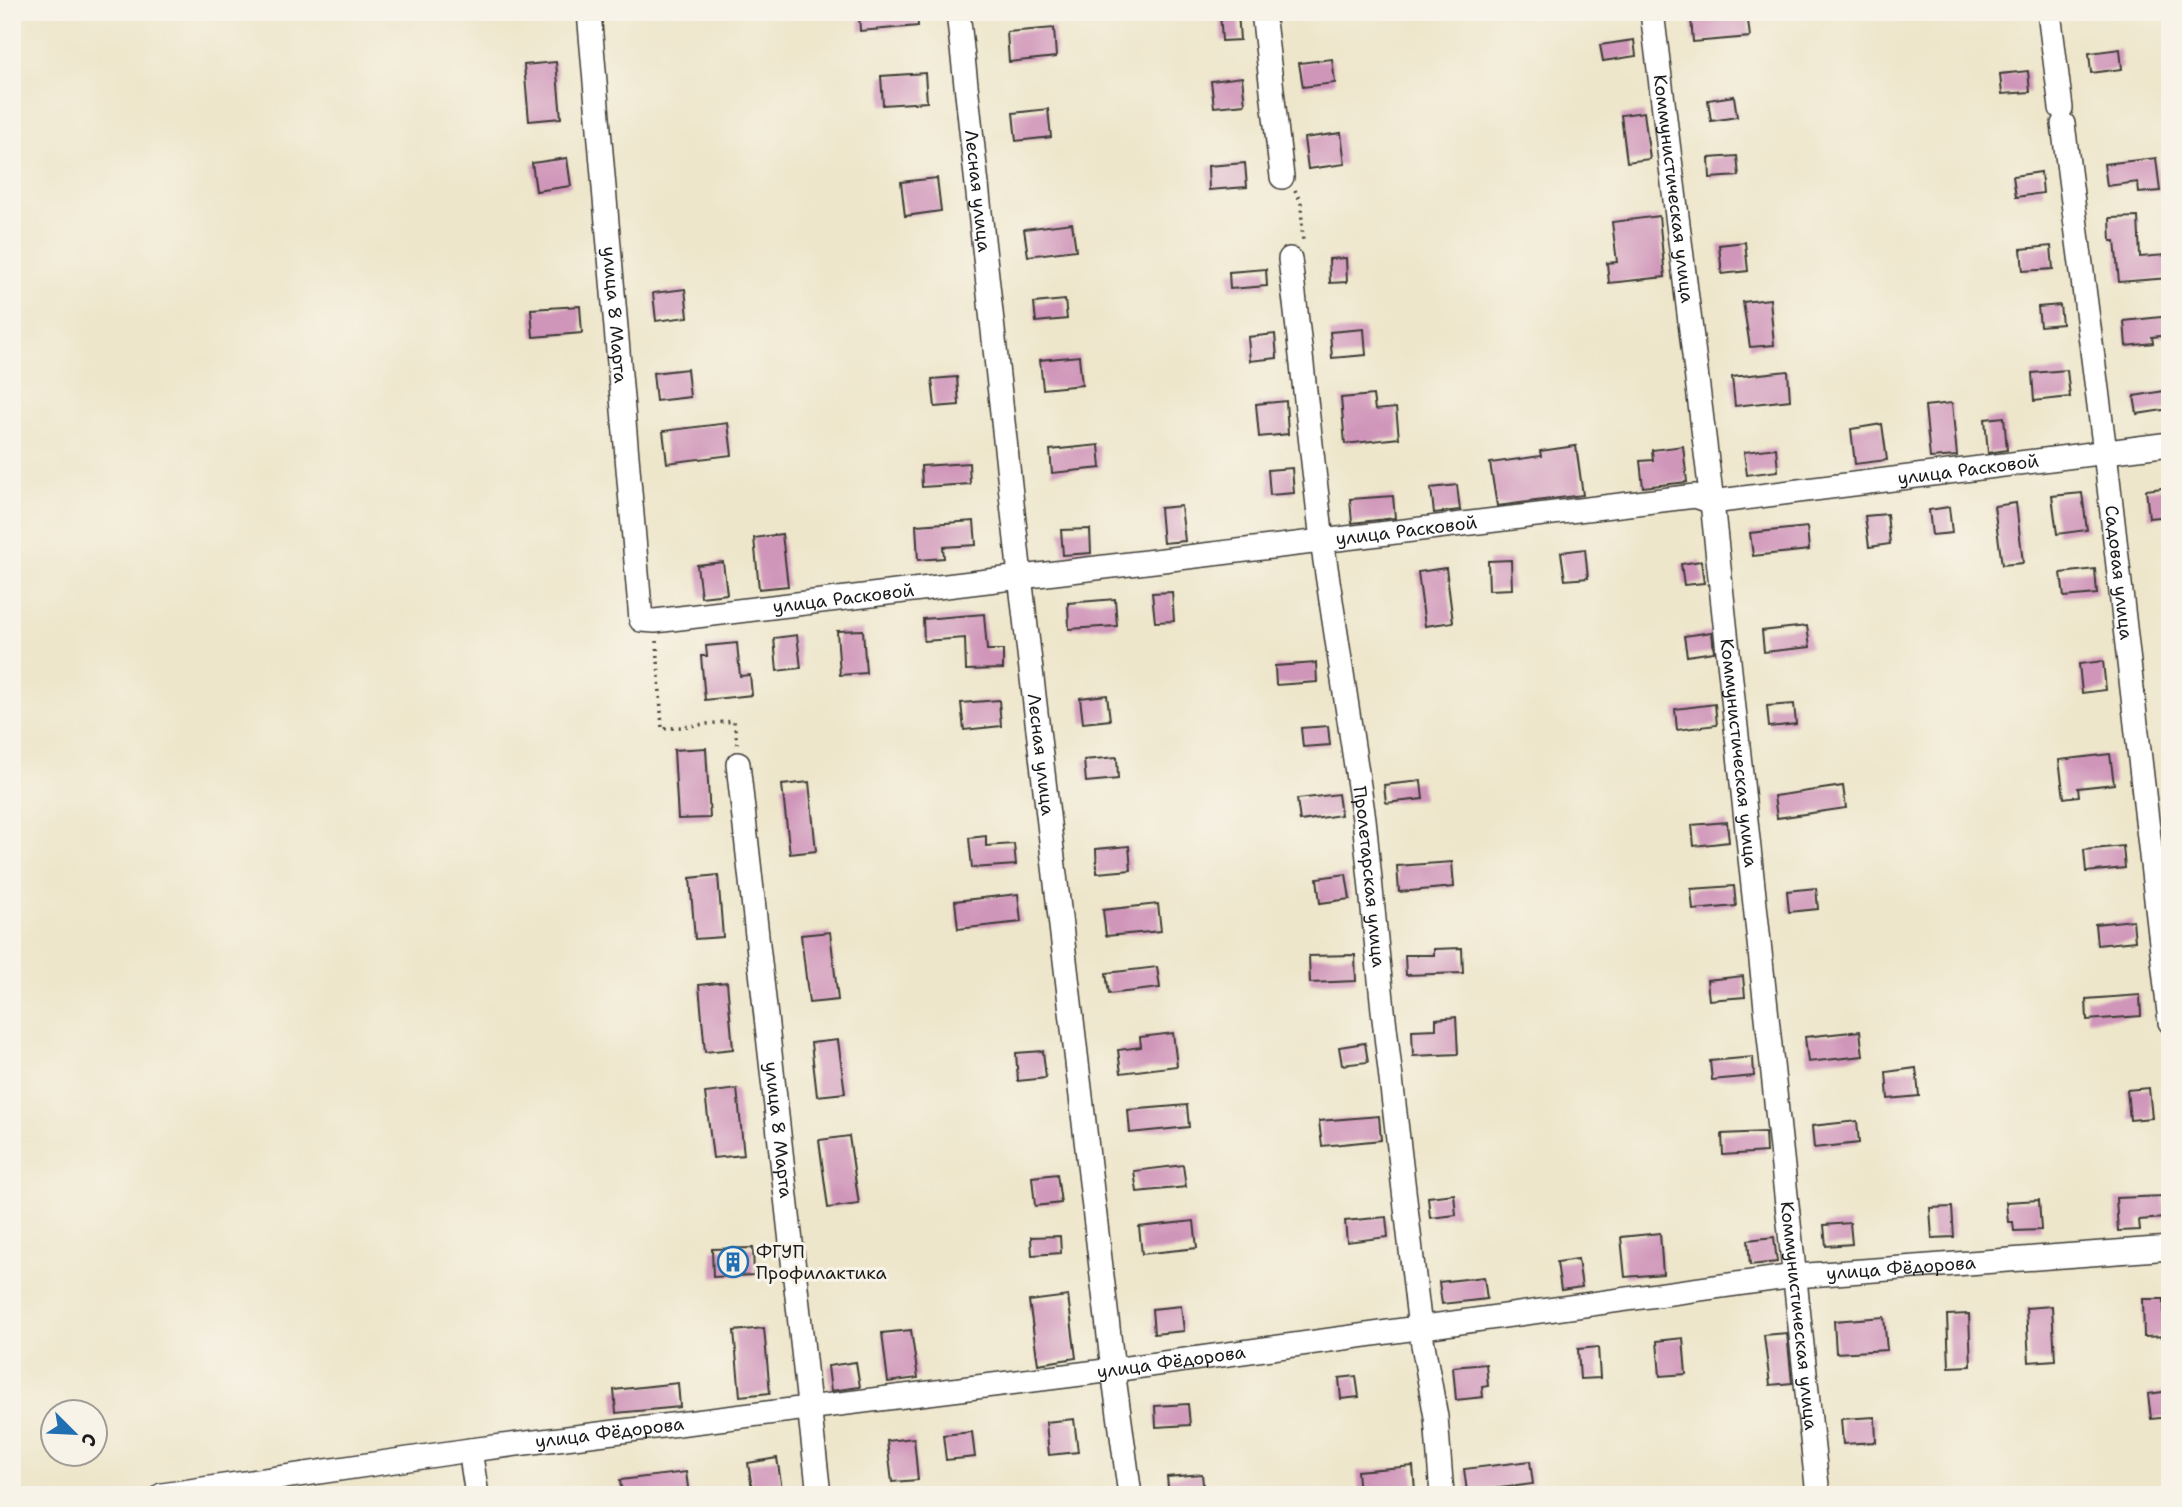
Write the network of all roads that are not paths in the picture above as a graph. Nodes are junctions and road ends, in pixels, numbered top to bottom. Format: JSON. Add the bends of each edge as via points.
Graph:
{"nodes":[{"id":1,"x":589,"y":12,"type":"edge"},
{"id":2,"x":958,"y":12,"type":"edge"},
{"id":3,"x":1263,"y":12,"type":"edge"},
{"id":4,"x":1652,"y":12,"type":"edge"},
{"id":5,"x":2049,"y":12,"type":"edge"},
{"id":6,"x":1282,"y":177,"type":"road end"},
{"id":7,"x":1290,"y":259,"type":"road end"},
{"id":8,"x":2170,"y":444,"type":"edge"},
{"id":9,"x":2105,"y":452,"type":"junction"},
{"id":10,"x":1712,"y":502,"type":"junction"},
{"id":11,"x":1322,"y":541,"type":"junction"},
{"id":12,"x":1020,"y":576,"type":"junction"},
{"id":13,"x":648,"y":621,"type":"joint"},
{"id":14,"x":738,"y":764,"type":"road end"},
{"id":15,"x":2170,"y":1022,"type":"edge"},
{"id":16,"x":2170,"y":1248,"type":"edge"},
{"id":17,"x":1795,"y":1276,"type":"junction"},
{"id":18,"x":1420,"y":1328,"type":"junction"},
{"id":19,"x":1113,"y":1370,"type":"junction"},
{"id":20,"x":810,"y":1409,"type":"junction"},
{"id":21,"x":470,"y":1450,"type":"junction"},
{"id":22,"x":299,"y":1485,"type":"edge"},
{"id":23,"x":170,"y":1494,"type":"edge"},
{"id":24,"x":477,"y":1495,"type":"edge"},
{"id":25,"x":819,"y":1495,"type":"edge"},
{"id":26,"x":1130,"y":1495,"type":"edge"},
{"id":27,"x":1442,"y":1495,"type":"edge"},
{"id":28,"x":1818,"y":1495,"type":"edge"}],
"edges":[{"from":1,"to":13,"type":"street","name":"улица 8 Марта"},
{"from":2,"to":12,"type":"street","name":"Лесная улица"},
{"from":3,"to":6,"type":"street"},
{"from":4,"to":10,"type":"street","name":"Коммунистическая улица"},
{"from":5,"to":9,"type":"street","name":"Садовая улица"},
{"from":7,"to":11,"type":"street","name":"Пролетарская улица"},
{"from":8,"to":9,"type":"street","name":"улица Расковой"},
{"from":9,"to":10,"type":"street","name":"улица Расковой"},
{"from":9,"to":15,"type":"street","name":"Садовая улица"},
{"from":10,"to":11,"type":"street","name":"улица Расковой","via":[[1695,496]]},
{"from":10,"to":17,"type":"street","name":"Коммунистическая улица"},
{"from":11,"to":12,"type":"street","name":"улица Расковой"},
{"from":11,"to":18,"type":"street","name":"Пролетарская улица","via":[[1364,819]]},
{"from":12,"to":13,"type":"street","name":"улица Расковой"},
{"from":12,"to":19,"type":"street","name":"Лесная улица"},
{"from":14,"to":20,"type":"street","name":"улица 8 Марта"},
{"from":16,"to":17,"type":"street","name":"улица Фёдорова"},
{"from":17,"to":18,"type":"street","name":"улица Фёдорова"},
{"from":17,"to":28,"type":"street","name":"Коммунистическая улица"},
{"from":18,"to":19,"type":"street","name":"улица Фёдорова"},
{"from":18,"to":27,"type":"street","name":"Пролетарская улица","via":[[1436,1417]]},
{"from":19,"to":20,"type":"street","name":"улица Фёдорова"},
{"from":19,"to":26,"type":"street","name":"Лесная улица"},
{"from":20,"to":21,"type":"street","name":"улица Фёдорова"},
{"from":20,"to":25,"type":"street","name":"улица 8 Марта"},
{"from":21,"to":22,"type":"street","name":"улица Фёдорова"},
{"from":21,"to":24,"type":"street"},
{"from":22,"to":23,"type":"street","name":"улица Фёдорова"}]}
